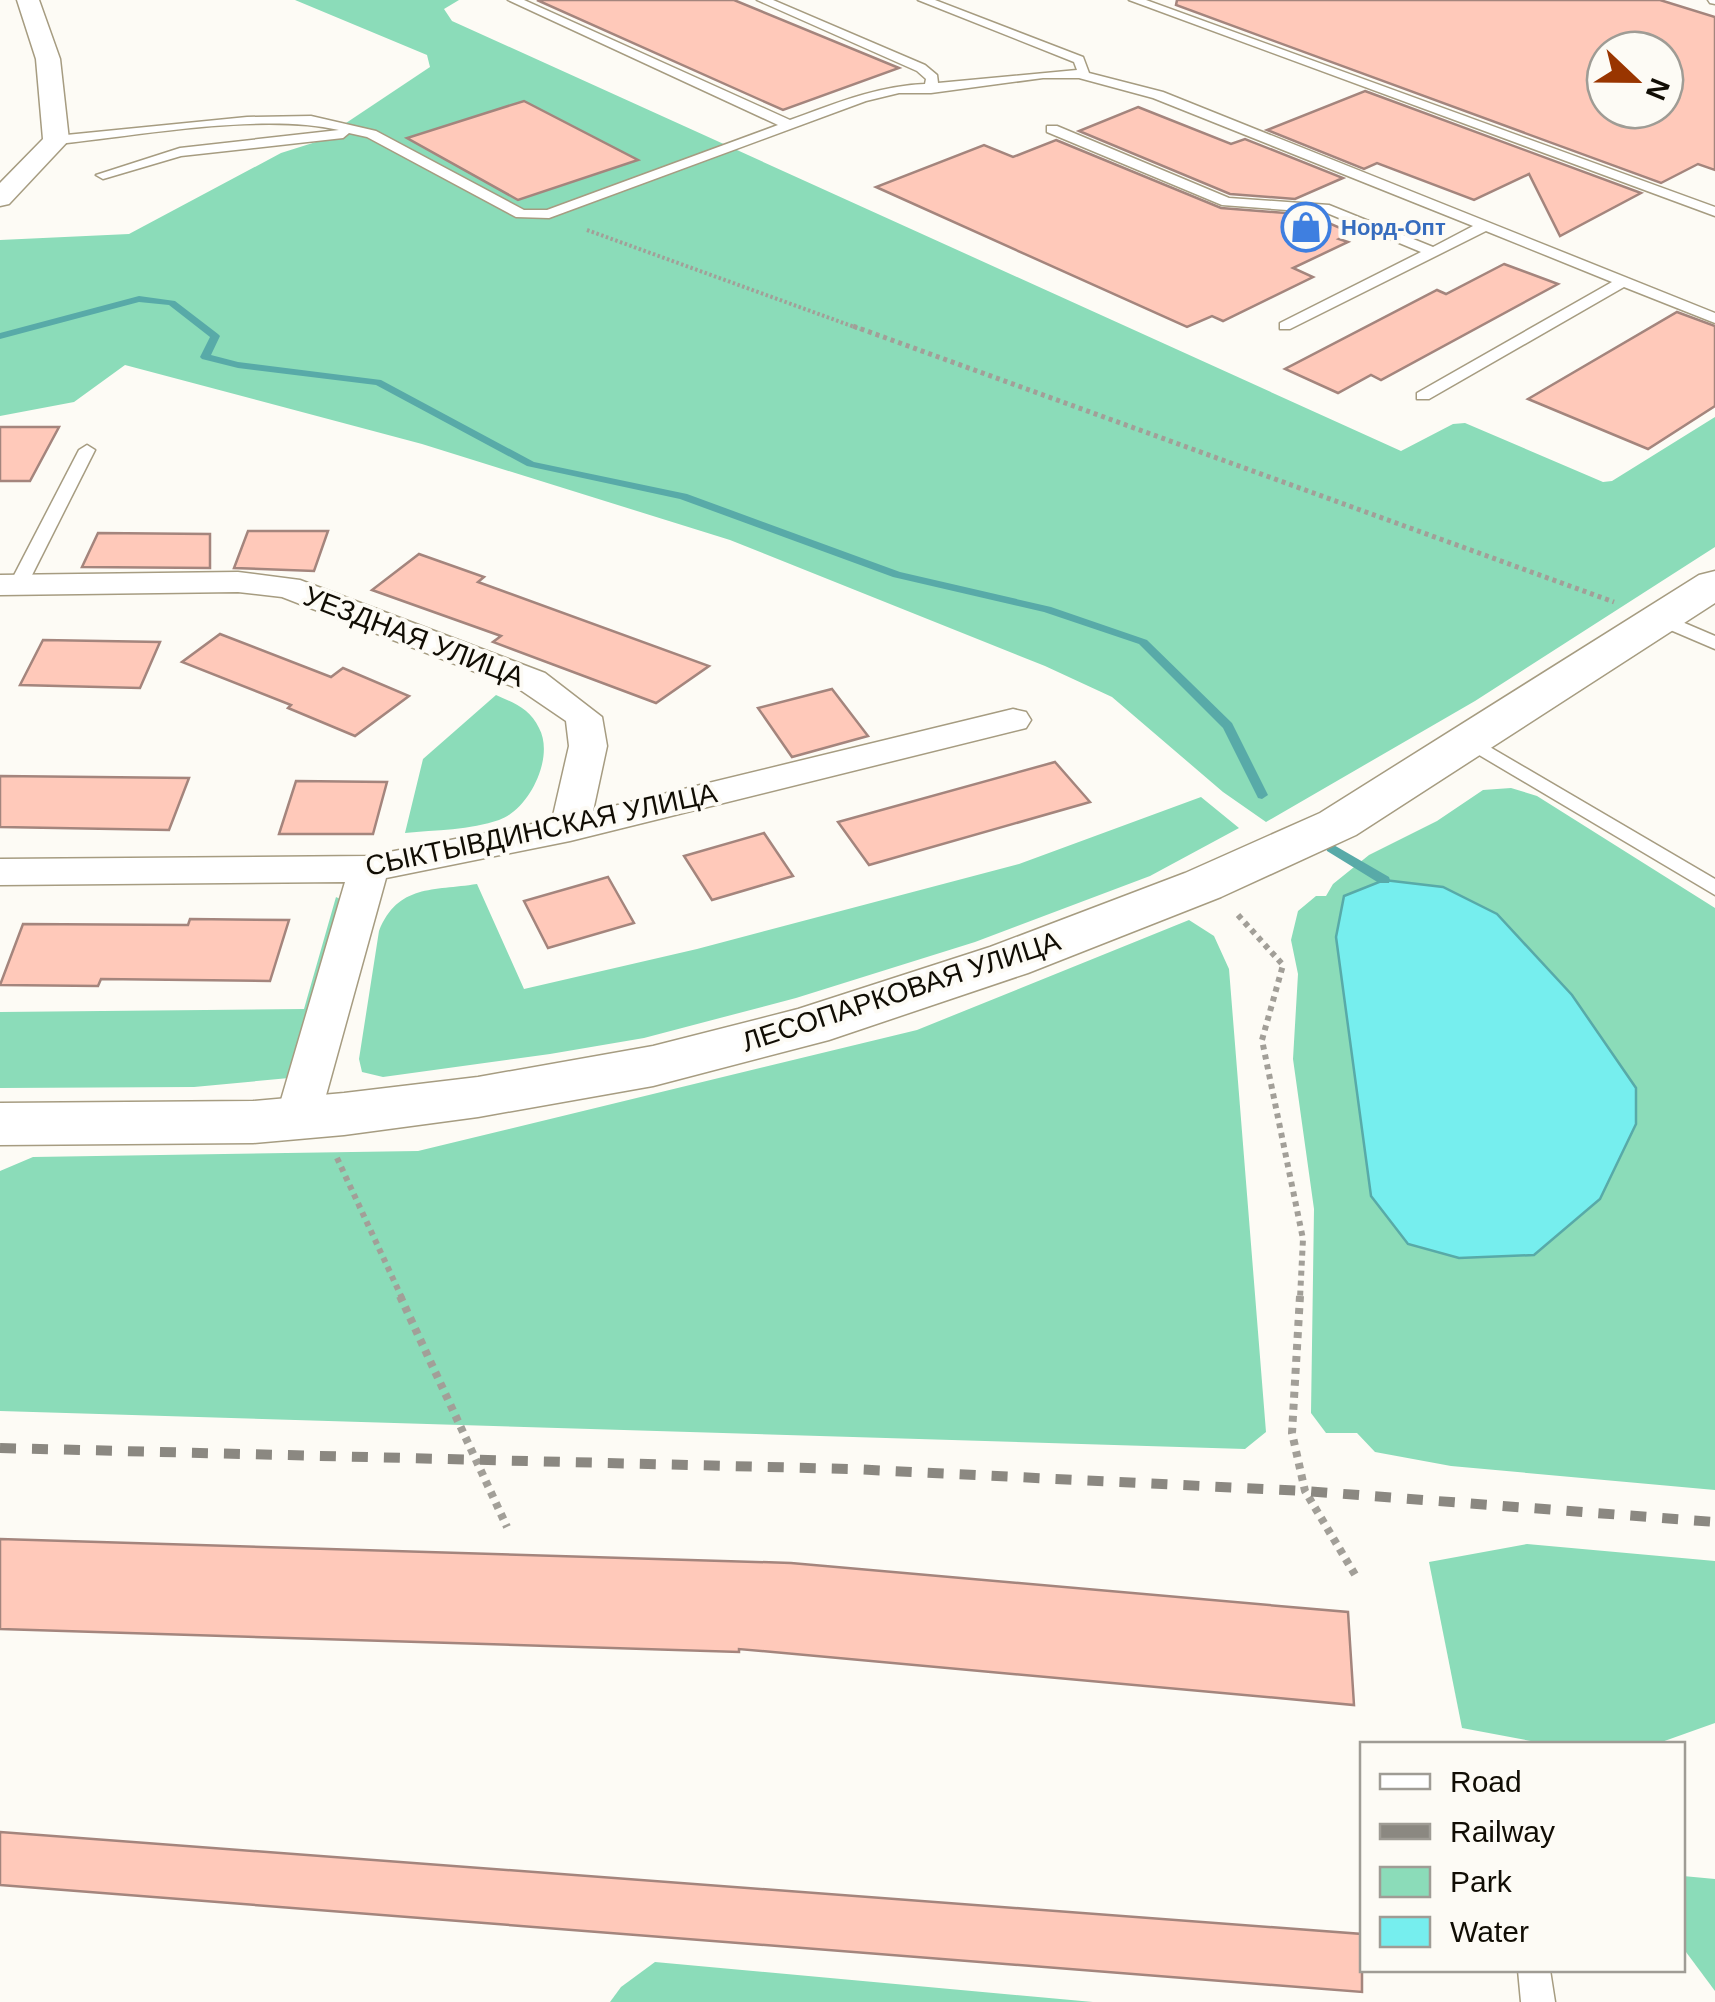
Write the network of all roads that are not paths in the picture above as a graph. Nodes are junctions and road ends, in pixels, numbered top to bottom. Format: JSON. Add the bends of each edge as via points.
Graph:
{"nodes":[{"id":1,"x":28,"y":0,"type":"edge"},
{"id":2,"x":514,"y":0,"type":"edge"},
{"id":3,"x":763,"y":0,"type":"edge"},
{"id":4,"x":924,"y":0,"type":"edge"},
{"id":5,"x":1135,"y":0,"type":"edge"},
{"id":6,"x":1079,"y":74,"type":"junction"},
{"id":7,"x":931,"y":89,"type":"junction"},
{"id":8,"x":789,"y":125,"type":"junction"},
{"id":9,"x":1052,"y":129,"type":"dead end"},
{"id":10,"x":372,"y":134,"type":"junction"},
{"id":11,"x":56,"y":140,"type":"junction"},
{"id":12,"x":103,"y":175,"type":"dead end"},
{"id":13,"x":0,"y":198,"type":"edge"},
{"id":14,"x":1715,"y":212,"type":"edge"},
{"id":15,"x":1486,"y":226,"type":"junction"},
{"id":16,"x":1433,"y":252,"type":"junction"},
{"id":17,"x":1624,"y":281,"type":"junction"},
{"id":18,"x":1715,"y":318,"type":"edge"},
{"id":19,"x":1285,"y":326,"type":"dead end"},
{"id":20,"x":1423,"y":396,"type":"dead end"},
{"id":21,"x":87,"y":450,"type":"dead end"},
{"id":22,"x":1715,"y":584,"type":"edge"},
{"id":23,"x":9,"y":585,"type":"edge"},
{"id":24,"x":1661,"y":619,"type":"junction"},
{"id":25,"x":1715,"y":643,"type":"edge"},
{"id":26,"x":1013,"y":720,"type":"dead end"},
{"id":27,"x":1471,"y":742,"type":"junction"},
{"id":28,"x":570,"y":829,"type":"junction"},
{"id":29,"x":369,"y":868,"type":"junction"},
{"id":30,"x":0,"y":872,"type":"edge"},
{"id":31,"x":1715,"y":888,"type":"edge"},
{"id":32,"x":0,"y":1124,"type":"edge"},
{"id":33,"x":316,"y":1135,"type":"junction"},
{"id":34,"x":1534,"y":1972,"type":"edge"},
{"id":35,"x":1538,"y":2002,"type":"edge"}],
"edges":[{"from":1,"to":11,"type":"street","via":[[48,60]]},
{"from":2,"to":8,"type":"lane"},
{"from":3,"to":7,"type":"lane","via":[[922,68],[932,78]]},
{"from":4,"to":6,"type":"lane","via":[[1078,60],[1084,70]]},
{"from":5,"to":14,"type":"lane"},
{"from":6,"to":7,"type":"lane"},
{"from":6,"to":15,"type":"lane","via":[[1158,95]]},
{"from":7,"to":8,"type":"lane","via":[[862,98]]},
{"from":8,"to":10,"type":"lane","via":[[549,214],[520,214]]},
{"from":9,"to":16,"type":"lane","via":[[1227,202],[1329,210]]},
{"from":10,"to":11,"type":"lane","via":[[311,120],[247,121]]},
{"from":10,"to":12,"type":"lane","via":[[180,152]]},
{"from":11,"to":13,"type":"street"},
{"from":15,"to":16,"type":"lane"},
{"from":15,"to":17,"type":"lane"},
{"from":16,"to":19,"type":"lane"},
{"from":17,"to":18,"type":"lane"},
{"from":17,"to":20,"type":"lane"},
{"from":21,"to":23,"type":"lane"},
{"from":22,"to":24,"type":"street","name":"ЛЕСОПАРКОВАЯ УЛИЦА"},
{"from":23,"to":28,"type":"street","name":"УЕЗДНАЯ УЛИЦА","via":[[288,587],[532,681],[584,717],[588,746]]},
{"from":24,"to":25,"type":"lane"},
{"from":24,"to":27,"type":"street","name":"ЛЕСОПАРКОВАЯ УЛИЦА"},
{"from":26,"to":28,"type":"street","name":"СЫКТЫВДИНСКАЯ УЛИЦА"},
{"from":27,"to":31,"type":"lane"},
{"from":27,"to":33,"type":"street","name":"ЛЕСОПАРКОВАЯ УЛИЦА","via":[[1338,824],[1203,886],[1010,960],[792,1031]]},
{"from":28,"to":29,"type":"street","name":"СЫКТЫВДИНСКАЯ УЛИЦА"},
{"from":29,"to":30,"type":"street","name":"СЫКТЫВДИНСКАЯ УЛИЦА"},
{"from":29,"to":33,"type":"street"},
{"from":32,"to":33,"type":"street","name":"ЛЕСОПАРКОВАЯ УЛИЦА","via":[[253,1122]]},
{"from":34,"to":35,"type":"lane"}]}
